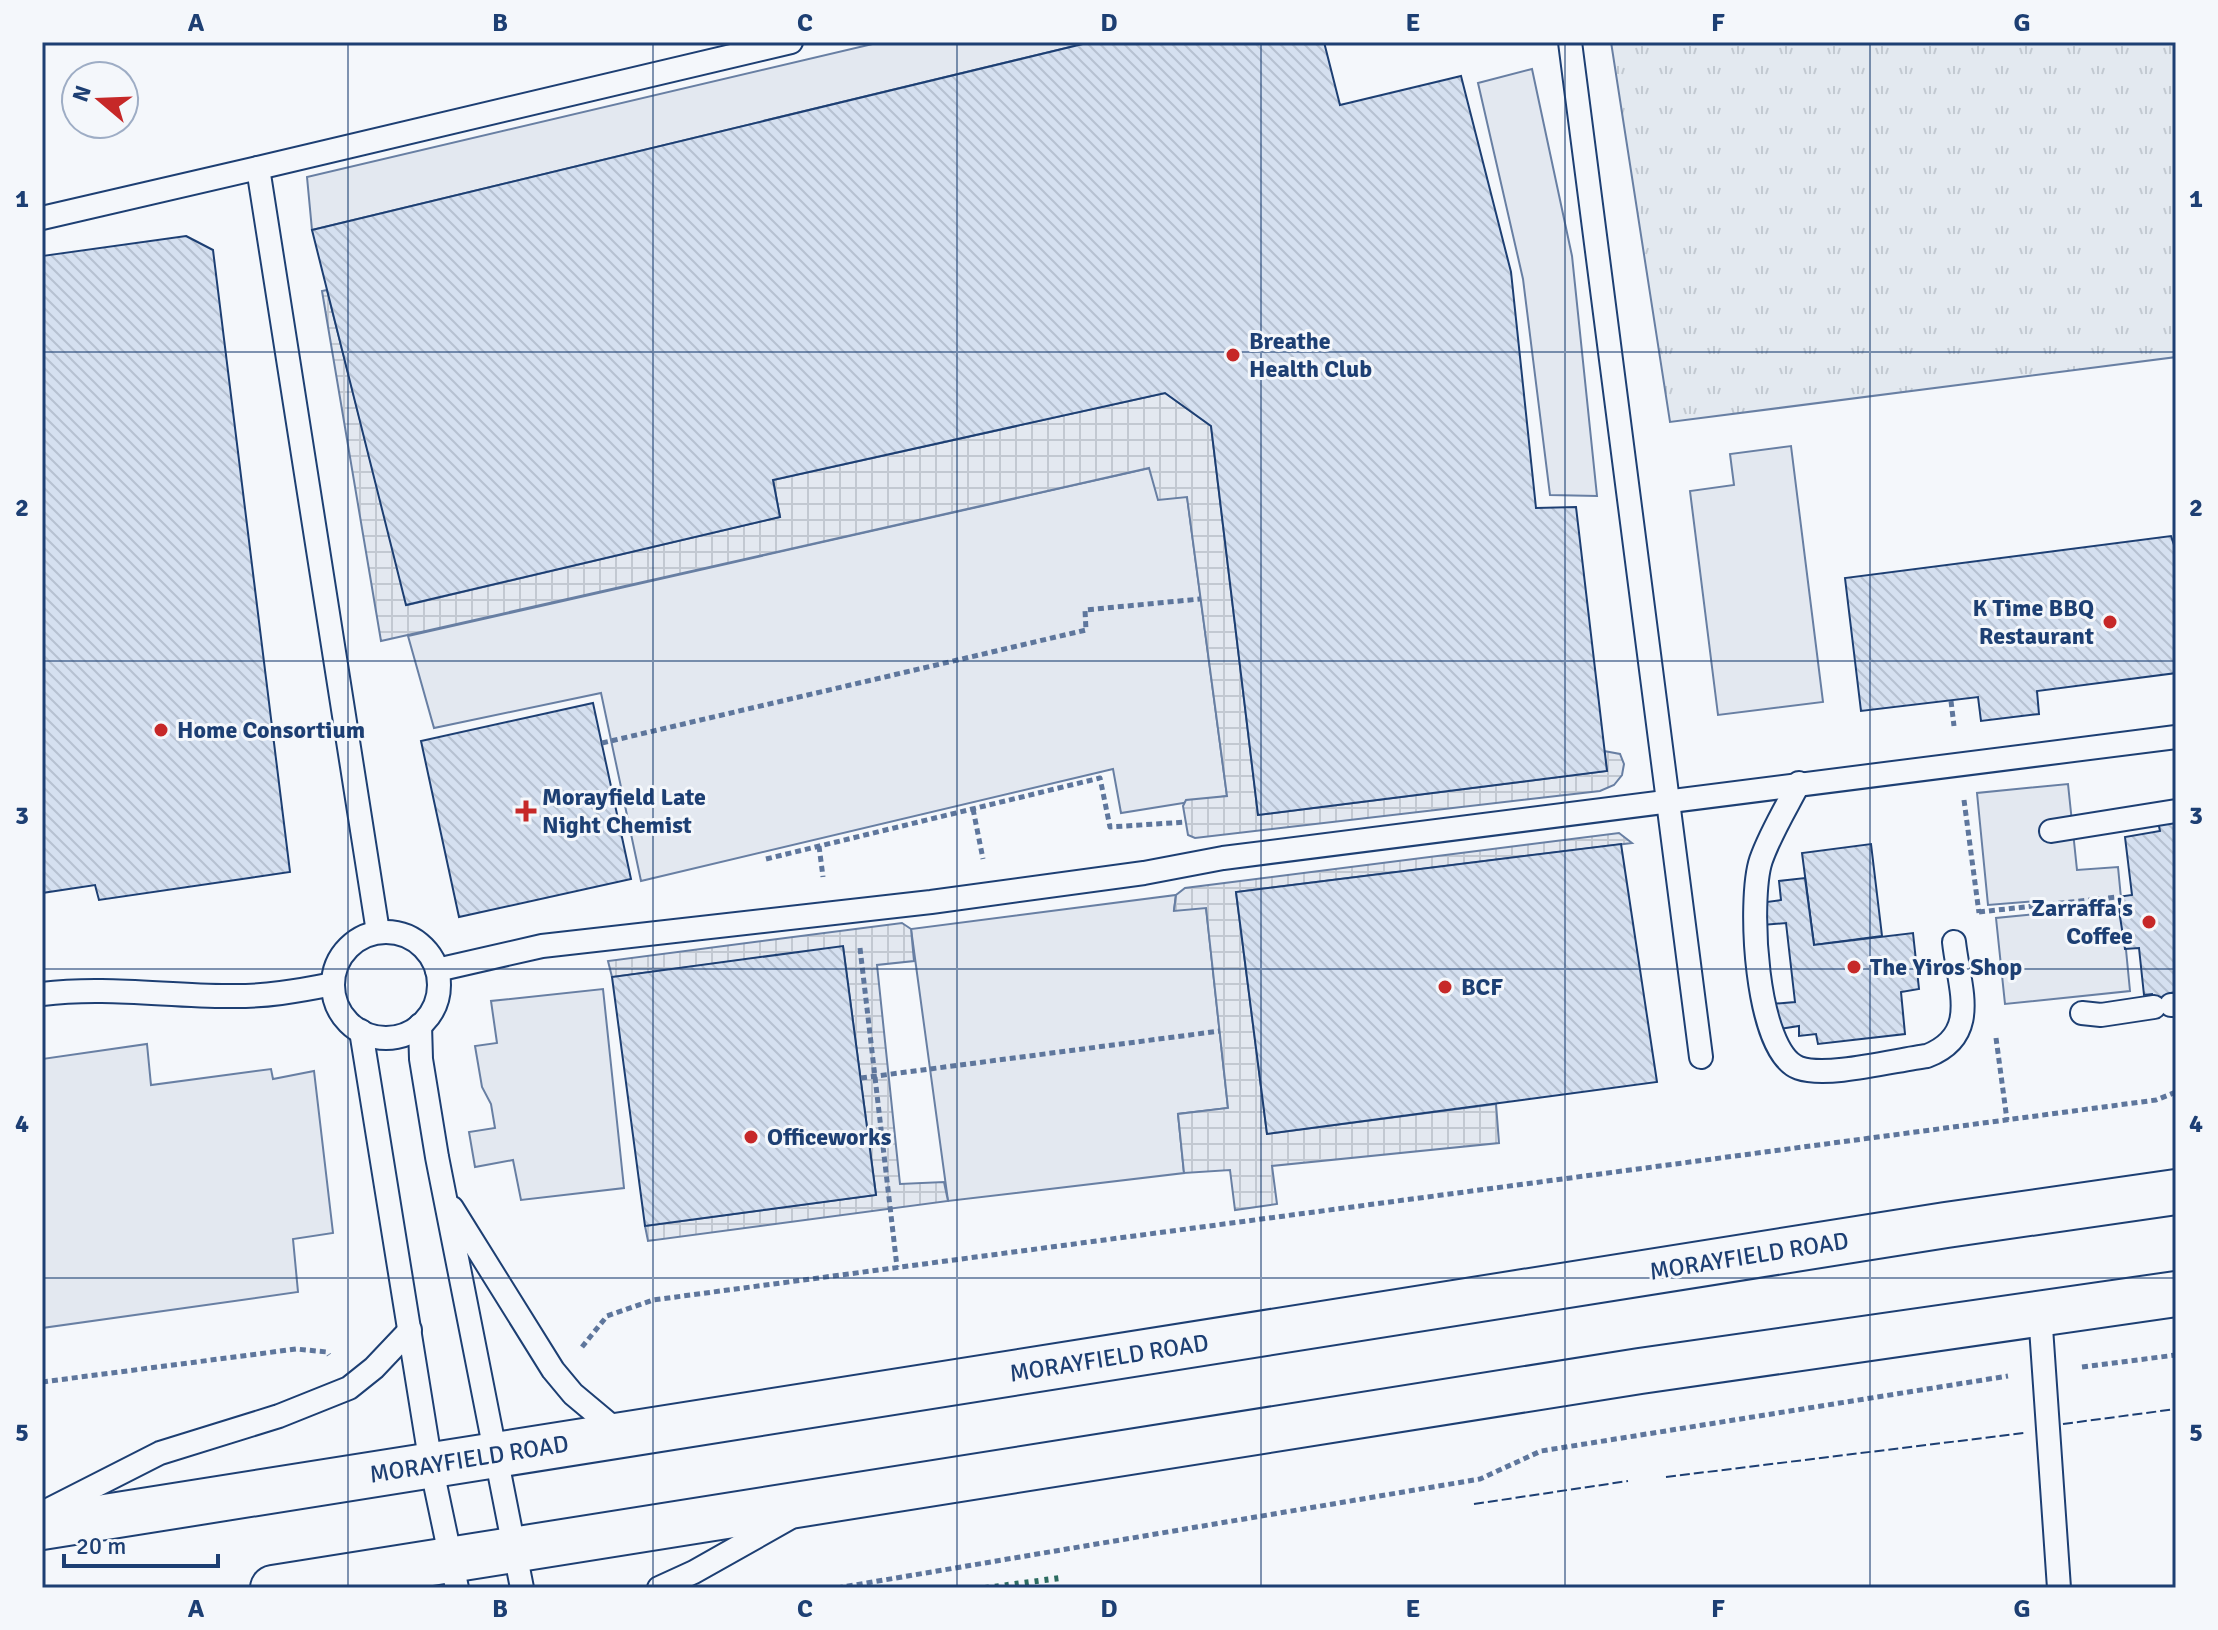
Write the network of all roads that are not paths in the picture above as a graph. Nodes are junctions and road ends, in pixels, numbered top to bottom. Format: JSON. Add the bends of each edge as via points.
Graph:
{"nodes":[{"id":1,"x":791,"y":42,"type":"edge"},
{"id":2,"x":1570,"y":42,"type":"edge"},
{"id":3,"x":258,"y":168,"type":"junction"},
{"id":4,"x":42,"y":218,"type":"edge"},
{"id":5,"x":2176,"y":737,"type":"edge"},
{"id":6,"x":1799,"y":783,"type":"junction"},
{"id":7,"x":1667,"y":800,"type":"junction"},
{"id":8,"x":2176,"y":811,"type":"edge"},
{"id":9,"x":2051,"y":831,"type":"dead end"},
{"id":10,"x":378,"y":932,"type":"junction"},
{"id":11,"x":1954,"y":942,"type":"dead end"},
{"id":12,"x":437,"y":970,"type":"junction"},
{"id":13,"x":333,"y":984,"type":"junction"},
{"id":14,"x":42,"y":994,"type":"edge"},
{"id":15,"x":2167,"y":1006,"type":"edge"},
{"id":16,"x":2082,"y":1013,"type":"dead end"},
{"id":17,"x":420,"y":1025,"type":"junction"},
{"id":18,"x":361,"y":1031,"type":"junction"},
{"id":19,"x":1701,"y":1057,"type":"dead end"},
{"id":20,"x":2169,"y":1189,"type":"edge"},
{"id":21,"x":445,"y":1197,"type":"junction"},
{"id":22,"x":2176,"y":1294,"type":"edge"},
{"id":23,"x":2040,"y":1313,"type":"junction"},
{"id":24,"x":410,"y":1330,"type":"junction"},
{"id":25,"x":622,"y":1435,"type":"junction"},
{"id":26,"x":498,"y":1455,"type":"junction"},
{"id":27,"x":431,"y":1465,"type":"junction"},
{"id":28,"x":814,"y":1504,"type":"junction"},
{"id":29,"x":42,"y":1513,"type":"edge"},
{"id":30,"x":42,"y":1527,"type":"edge"},
{"id":31,"x":517,"y":1570,"type":"edge"},
{"id":32,"x":455,"y":1575,"type":"edge"},
{"id":33,"x":337,"y":1584,"type":"edge"},
{"id":34,"x":273,"y":1588,"type":"edge"},
{"id":35,"x":659,"y":1588,"type":"edge"},
{"id":36,"x":2059,"y":1588,"type":"edge"}],
"edges":[{"from":1,"to":3,"type":"lane"},
{"from":2,"to":7,"type":"lane"},
{"from":3,"to":4,"type":"lane"},
{"from":3,"to":10,"type":"lane"},
{"from":5,"to":6,"type":"lane"},
{"from":6,"to":7,"type":"lane"},
{"from":6,"to":11,"type":"lane","via":[[1761,860],[1753,901],[1768,1028],[1784,1056],[1795,1067],[1820,1071],[1943,1050],[1955,1041],[1963,1018]]},
{"from":7,"to":12,"type":"lane","via":[[931,902],[542,946]]},
{"from":7,"to":19,"type":"lane"},
{"from":8,"to":9,"type":"lane"},
{"from":10,"to":12,"type":"lane","via":[[407,936],[431,956]]},
{"from":10,"to":13,"type":"lane","via":[[341,956]]},
{"from":12,"to":17,"type":"lane","via":[[436,1000]]},
{"from":13,"to":14,"type":"lane","via":[[229,997],[147,991]]},
{"from":13,"to":18,"type":"lane","via":[[340,1011]]},
{"from":15,"to":16,"type":"lane"},
{"from":17,"to":18,"type":"lane","via":[[391,1038]]},
{"from":17,"to":21,"type":"lane"},
{"from":18,"to":24,"type":"lane"},
{"from":20,"to":25,"type":"main road","name":"MORAYFIELD ROAD"},
{"from":21,"to":25,"type":"lane","via":[[553,1370]]},
{"from":21,"to":26,"type":"lane"},
{"from":22,"to":23,"type":"main road"},
{"from":23,"to":28,"type":"main road","via":[[1640,1371]]},
{"from":23,"to":36,"type":"lane"},
{"from":24,"to":27,"type":"lane"},
{"from":24,"to":29,"type":"lane","via":[[349,1388],[160,1453]]},
{"from":25,"to":26,"type":"main road","name":"MORAYFIELD ROAD"},
{"from":26,"to":27,"type":"main road","name":"MORAYFIELD ROAD"},
{"from":26,"to":31,"type":"lane"},
{"from":27,"to":30,"type":"main road","name":"MORAYFIELD ROAD"},
{"from":27,"to":32,"type":"lane"},
{"from":28,"to":31,"type":"main road"},
{"from":28,"to":35,"type":"lane"},
{"from":31,"to":32,"type":"main road"},
{"from":32,"to":33,"type":"main road"},
{"from":33,"to":34,"type":"main road"}]}
